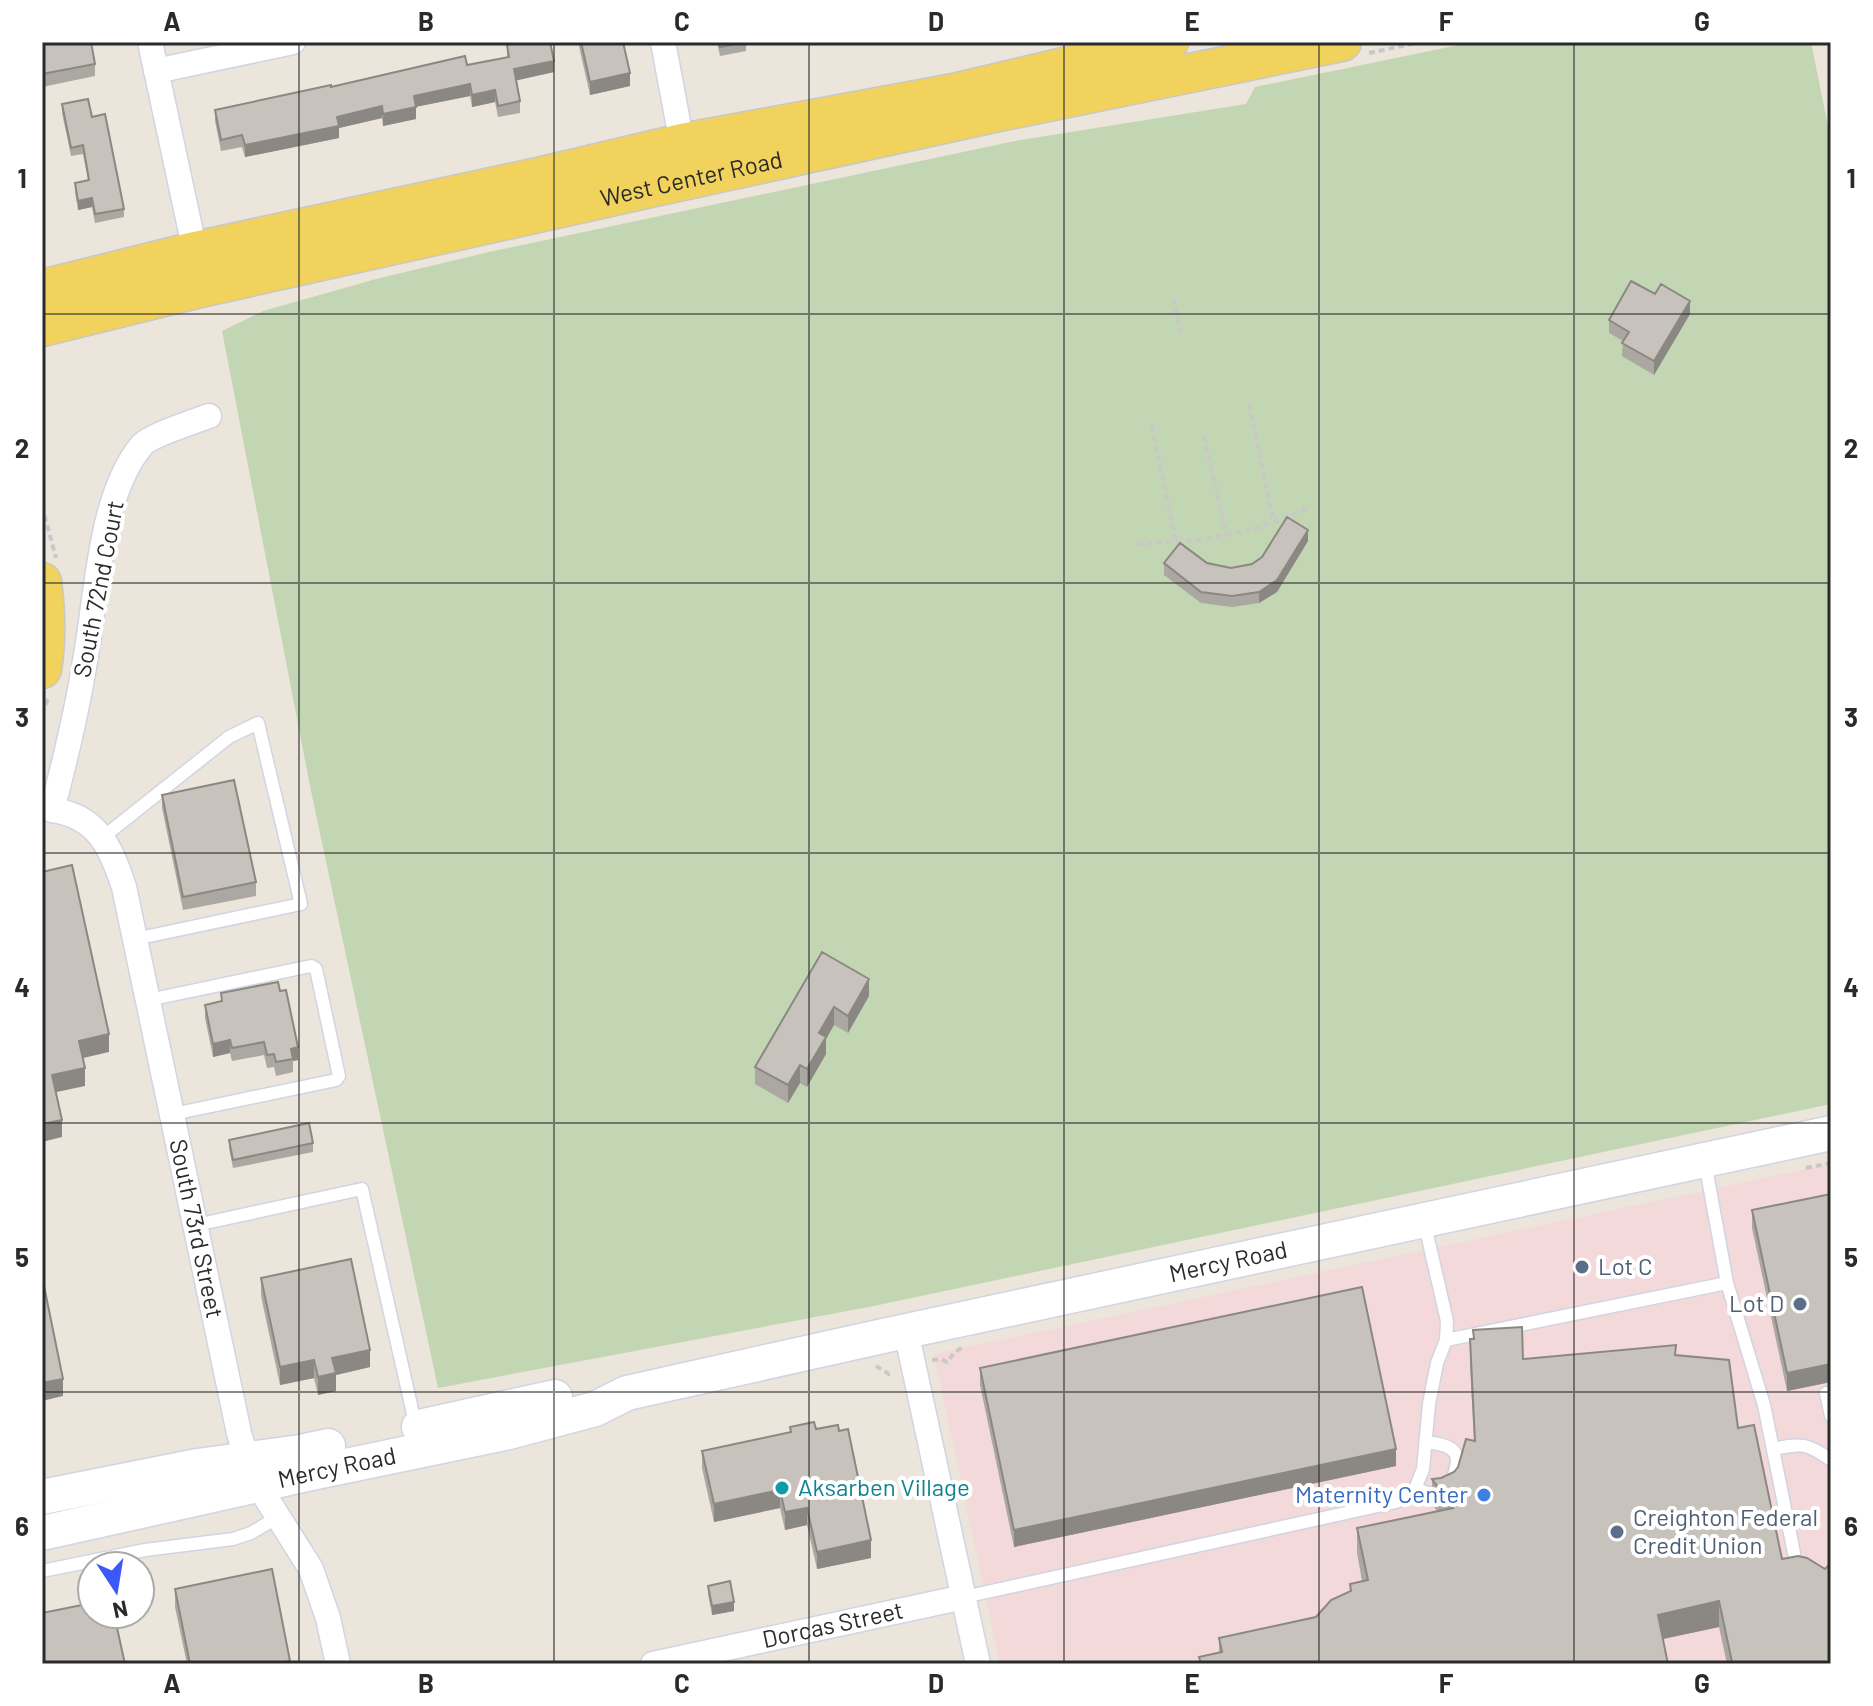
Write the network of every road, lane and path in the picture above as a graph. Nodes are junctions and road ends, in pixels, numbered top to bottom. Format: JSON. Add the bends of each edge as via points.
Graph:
{"nodes":[{"id":1,"x":150,"y":42,"type":"edge"},
{"id":2,"x":293,"y":42,"type":"edge"},
{"id":3,"x":663,"y":42,"type":"edge"},
{"id":4,"x":1169,"y":42,"type":"edge"},
{"id":5,"x":1342,"y":42,"type":"edge"},
{"id":6,"x":156,"y":71,"type":"junction"},
{"id":7,"x":682,"y":143,"type":"junction"},
{"id":8,"x":689,"y":180,"type":"junction"},
{"id":9,"x":195,"y":251,"type":"junction"},
{"id":10,"x":42,"y":289,"type":"edge"},
{"id":11,"x":1173,"y":298,"type":"dead end"},
{"id":12,"x":42,"y":327,"type":"edge"},
{"id":13,"x":1182,"y":336,"type":"dead end"},
{"id":14,"x":1249,"y":404,"type":"dead end"},
{"id":15,"x":209,"y":416,"type":"dead end"},
{"id":16,"x":1152,"y":426,"type":"dead end"},
{"id":17,"x":1204,"y":436,"type":"dead end"},
{"id":18,"x":1311,"y":507,"type":"dead end"},
{"id":19,"x":1273,"y":520,"type":"junction"},
{"id":20,"x":1226,"y":534,"type":"junction"},
{"id":21,"x":1176,"y":541,"type":"junction"},
{"id":22,"x":1136,"y":544,"type":"dead end"},
{"id":23,"x":42,"y":582,"type":"edge"},
{"id":24,"x":42,"y":669,"type":"edge"},
{"id":25,"x":52,"y":810,"type":"joint"},
{"id":26,"x":102,"y":838,"type":"junction"},
{"id":27,"x":135,"y":939,"type":"junction"},
{"id":28,"x":148,"y":1000,"type":"junction"},
{"id":29,"x":173,"y":1114,"type":"junction"},
{"id":30,"x":1831,"y":1133,"type":"edge"},
{"id":31,"x":1704,"y":1160,"type":"junction"},
{"id":32,"x":1424,"y":1220,"type":"junction"},
{"id":33,"x":196,"y":1225,"type":"junction"},
{"id":34,"x":1727,"y":1283,"type":"junction"},
{"id":35,"x":906,"y":1331,"type":"junction"},
{"id":36,"x":1446,"y":1340,"type":"junction"},
{"id":37,"x":627,"y":1393,"type":"junction"},
{"id":38,"x":1826,"y":1393,"type":"dead end"},
{"id":39,"x":1831,"y":1416,"type":"edge"},
{"id":40,"x":416,"y":1427,"type":"junction"},
{"id":41,"x":1426,"y":1442,"type":"junction"},
{"id":42,"x":1773,"y":1449,"type":"junction"},
{"id":43,"x":1831,"y":1460,"type":"edge"},
{"id":44,"x":253,"y":1472,"type":"junction"},
{"id":45,"x":1415,"y":1489,"type":"junction"},
{"id":46,"x":42,"y":1497,"type":"edge"},
{"id":47,"x":278,"y":1517,"type":"junction"},
{"id":48,"x":42,"y":1533,"type":"edge"},
{"id":49,"x":1794,"y":1553,"type":"edge"},
{"id":50,"x":42,"y":1571,"type":"edge"},
{"id":51,"x":964,"y":1597,"type":"junction"},
{"id":52,"x":338,"y":1664,"type":"edge"},
{"id":53,"x":653,"y":1664,"type":"edge"},
{"id":54,"x":978,"y":1664,"type":"edge"}],
"edges":[{"from":1,"to":6,"type":"street"},
{"from":2,"to":6,"type":"street"},
{"from":3,"to":7,"type":"street"},
{"from":4,"to":7,"type":"main road","name":"West Center Road","via":[[954,93]]},
{"from":5,"to":8,"type":"main road","name":"West Center Road"},
{"from":6,"to":9,"type":"street"},
{"from":7,"to":8,"type":"street"},
{"from":7,"to":9,"type":"main road","name":"West Center Road"},
{"from":8,"to":12,"type":"main road","name":"West Center Road"},
{"from":9,"to":10,"type":"main road","name":"West Center Road"},
{"from":11,"to":13,"type":"path"},
{"from":14,"to":19,"type":"path"},
{"from":15,"to":25,"type":"street","name":"South 72nd Court","via":[[144,442],[115,495],[72,736]]},
{"from":16,"to":21,"type":"path"},
{"from":17,"to":20,"type":"path"},
{"from":18,"to":19,"type":"path"},
{"from":19,"to":20,"type":"path"},
{"from":20,"to":21,"type":"path"},
{"from":21,"to":22,"type":"path"},
{"from":23,"to":24,"type":"main road","via":[[47,615]]},
{"from":25,"to":26,"type":"street","name":"South 73rd Street","via":[[73,814]]},
{"from":26,"to":27,"type":"street","name":"South 73rd Street","via":[[117,864]]},
{"from":26,"to":27,"type":"lane","via":[[229,737],[258,723],[301,904]]},
{"from":27,"to":28,"type":"street","name":"South 73rd Street"},
{"from":28,"to":29,"type":"street","name":"South 73rd Street"},
{"from":28,"to":29,"type":"lane","via":[[311,966],[316,969],[336,1060],[336,1080]]},
{"from":29,"to":33,"type":"street","name":"South 73rd Street"},
{"from":30,"to":31,"type":"main road","name":"Mercy Road"},
{"from":31,"to":32,"type":"main road","name":"Mercy Road"},
{"from":31,"to":34,"type":"lane"},
{"from":32,"to":35,"type":"main road","name":"Mercy Road"},
{"from":32,"to":36,"type":"lane","via":[[1447,1321]]},
{"from":33,"to":40,"type":"lane","via":[[362,1189]]},
{"from":33,"to":44,"type":"street","name":"South 73rd Street","via":[[236,1420]]},
{"from":34,"to":36,"type":"lane"},
{"from":34,"to":42,"type":"lane"},
{"from":35,"to":37,"type":"main road","name":"Mercy Road"},
{"from":35,"to":51,"type":"street"},
{"from":36,"to":41,"type":"lane","via":[[1437,1363]]},
{"from":37,"to":40,"type":"main road","name":"Mercy Road","via":[[577,1392]]},
{"from":37,"to":44,"type":"main road","name":"Mercy Road","via":[[595,1409],[509,1432]]},
{"from":38,"to":39,"type":"lane"},
{"from":40,"to":44,"type":"main road","name":"Mercy Road","via":[[300,1452]]},
{"from":41,"to":45,"type":"lane"},
{"from":41,"to":45,"type":"lane","via":[[1445,1444],[1456,1454],[1458,1465],[1449,1490],[1437,1496]]},
{"from":42,"to":43,"type":"lane","via":[[1813,1448]]},
{"from":42,"to":49,"type":"lane"},
{"from":44,"to":46,"type":"main road","name":"Mercy Road","via":[[157,1473]]},
{"from":44,"to":47,"type":"street","name":"South 73rd Street"},
{"from":44,"to":48,"type":"main road","name":"Mercy Road"},
{"from":45,"to":51,"type":"lane","via":[[1396,1502]]},
{"from":47,"to":50,"type":"lane","via":[[233,1539]]},
{"from":47,"to":52,"type":"street","name":"South 73rd Street","via":[[319,1588]]},
{"from":51,"to":53,"type":"street","name":"Dorcas Street"},
{"from":51,"to":54,"type":"street"}]}
